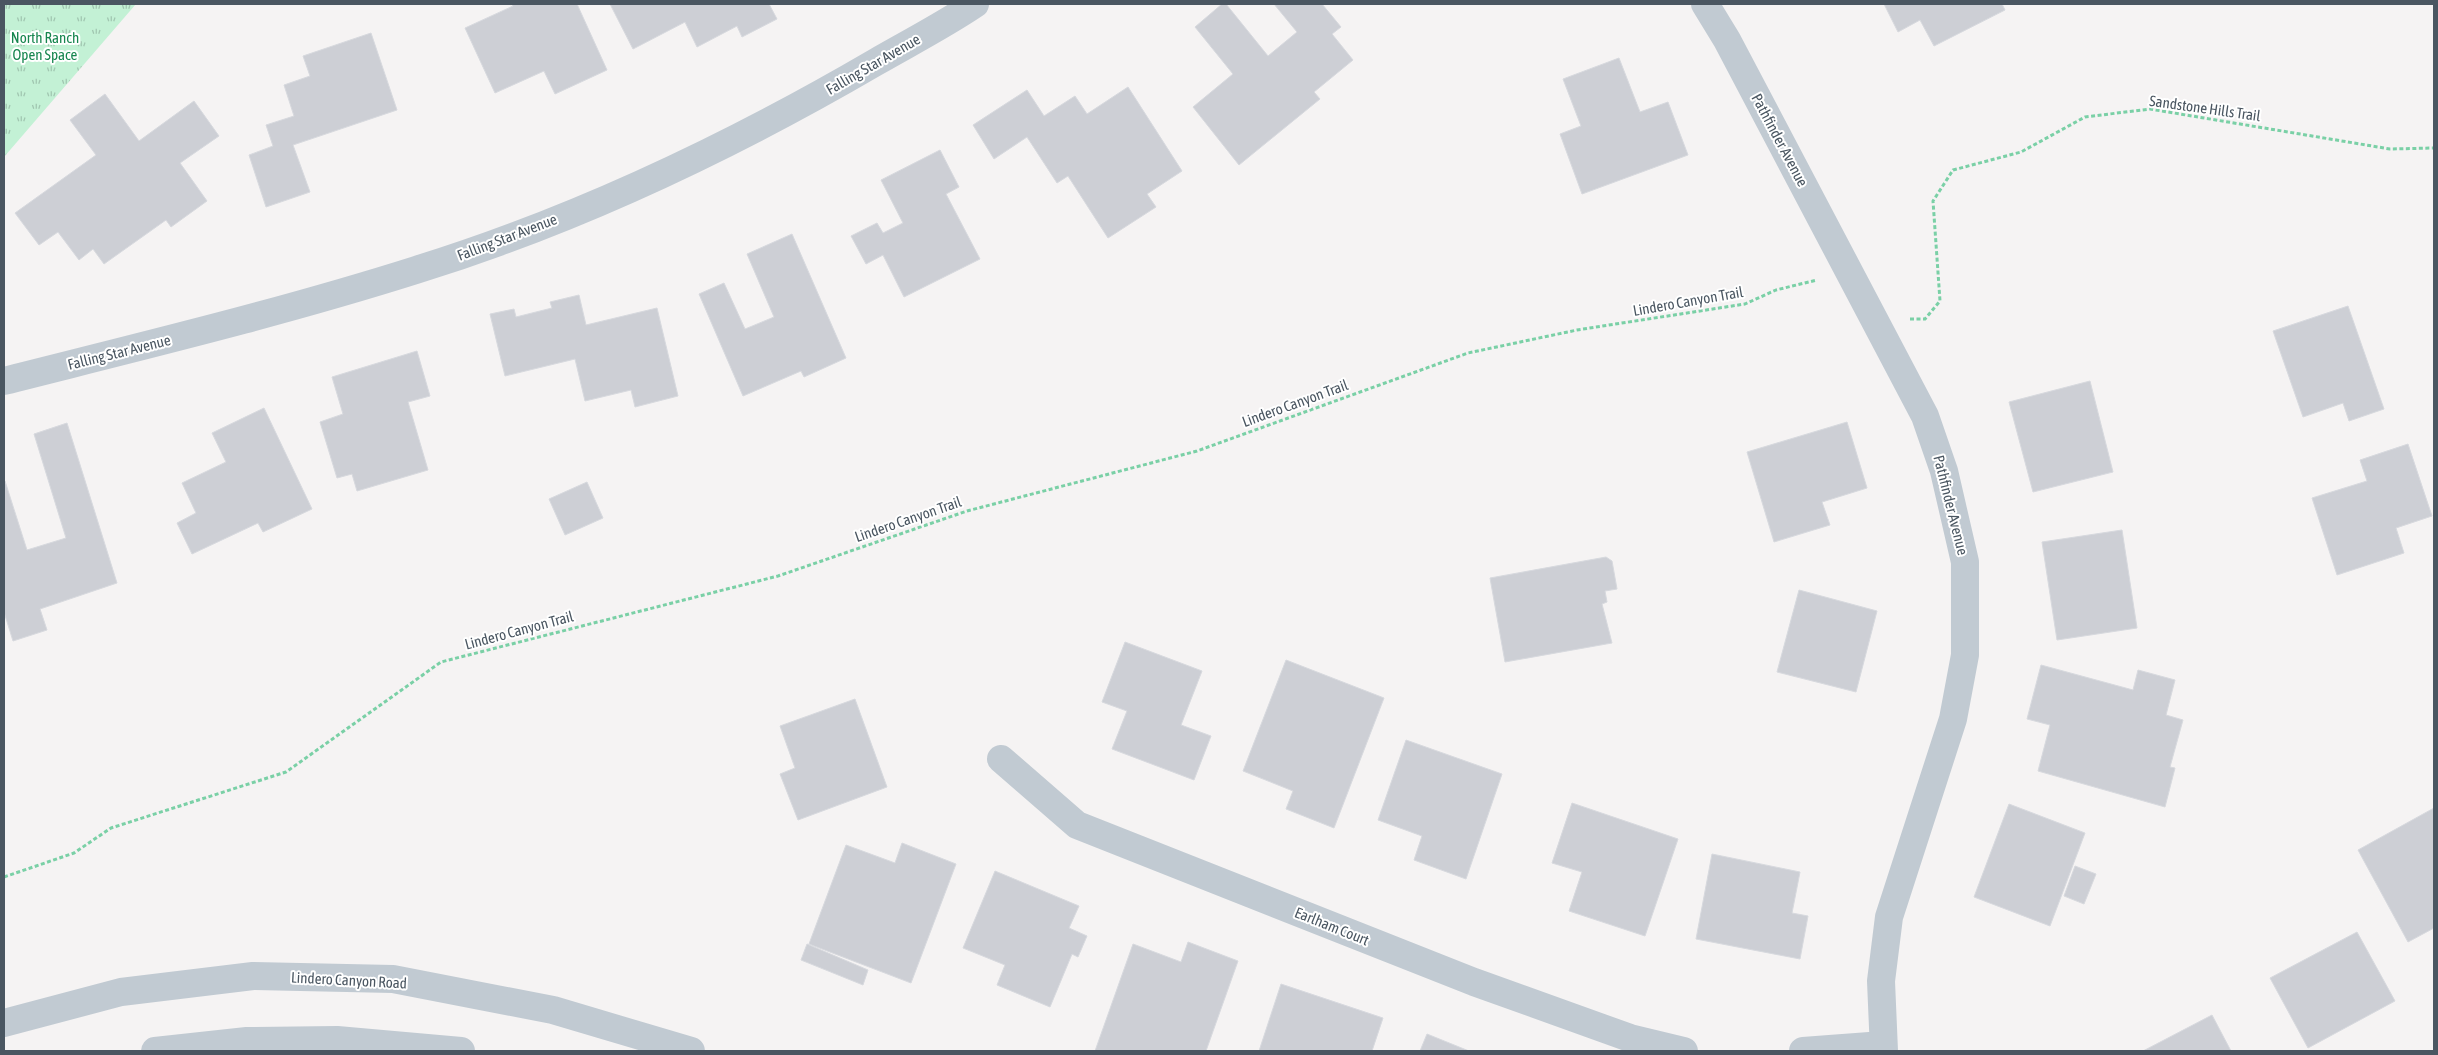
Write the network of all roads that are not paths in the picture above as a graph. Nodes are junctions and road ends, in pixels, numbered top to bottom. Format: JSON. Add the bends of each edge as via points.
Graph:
{"nodes":[{"id":1,"x":975,"y":4,"type":"edge"},
{"id":2,"x":1704,"y":4,"type":"edge"},
{"id":3,"x":4,"y":381,"type":"edge"},
{"id":4,"x":1001,"y":759,"type":"dead end"},
{"id":5,"x":4,"y":1022,"type":"edge"},
{"id":6,"x":1883,"y":1048,"type":"edge"},
{"id":7,"x":155,"y":1051,"type":"edge"},
{"id":8,"x":461,"y":1051,"type":"edge"},
{"id":9,"x":691,"y":1051,"type":"edge"},
{"id":10,"x":1684,"y":1051,"type":"edge"},
{"id":11,"x":1803,"y":1051,"type":"edge"}],
"edges":[{"from":1,"to":3,"type":"street","name":"Falling Star Avenue","via":[[809,101],[676,168],[539,226],[418,270],[276,312]]},
{"from":2,"to":6,"type":"street","name":"Pathfinder Avenue","via":[[1727,40],[1925,416],[1944,471],[1965,562],[1966,655],[1953,719],[1889,917],[1881,981]]},
{"from":4,"to":10,"type":"street","name":"Earlham Court","via":[[1077,825],[1474,982],[1630,1038]]},
{"from":5,"to":9,"type":"street","name":"Lindero Canyon Road","via":[[121,992],[253,976],[393,979],[553,1010]]},
{"from":6,"to":11,"type":"street"},
{"from":7,"to":8,"type":"street","via":[[247,1041],[337,1040]]}]}
